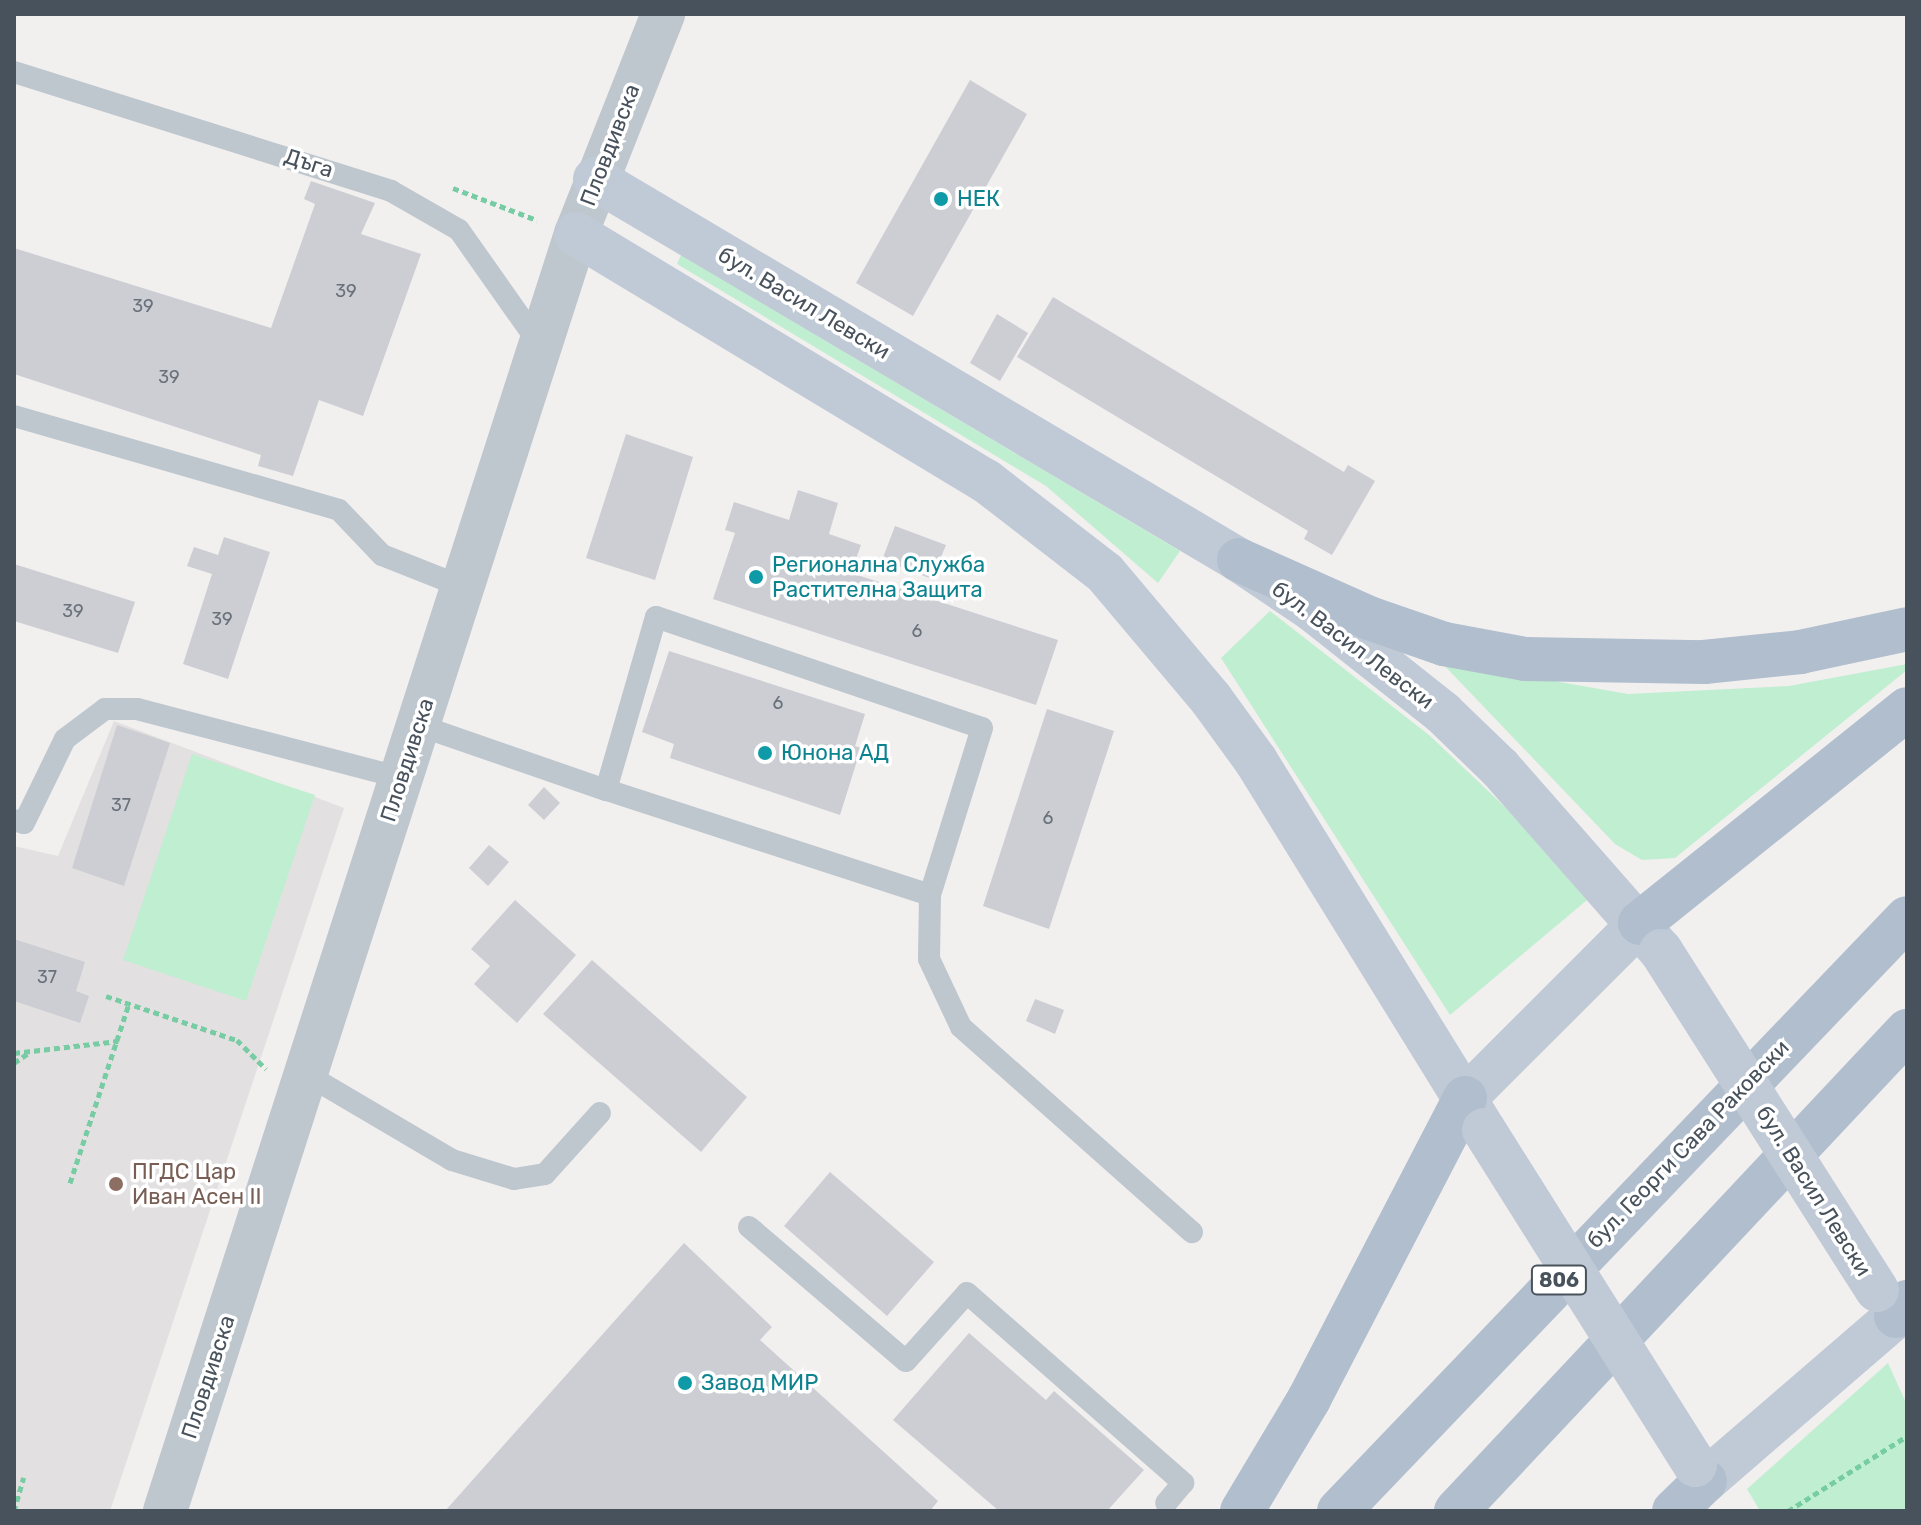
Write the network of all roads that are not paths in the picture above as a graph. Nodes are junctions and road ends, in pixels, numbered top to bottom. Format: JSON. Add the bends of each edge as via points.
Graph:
{"nodes":[{"id":1,"x":663,"y":14,"type":"edge"},
{"id":2,"x":14,"y":72,"type":"edge"},
{"id":3,"x":595,"y":179,"type":"junction"},
{"id":4,"x":576,"y":234,"type":"junction"},
{"id":5,"x":541,"y":347,"type":"junction"},
{"id":6,"x":14,"y":416,"type":"edge"},
{"id":7,"x":1239,"y":560,"type":"junction"},
{"id":8,"x":463,"y":587,"type":"junction"},
{"id":9,"x":1907,"y":629,"type":"edge"},
{"id":10,"x":1907,"y":709,"type":"edge"},
{"id":11,"x":418,"y":725,"type":"junction"},
{"id":12,"x":401,"y":778,"type":"junction"},
{"id":13,"x":606,"y":790,"type":"junction"},
{"id":14,"x":14,"y":820,"type":"edge"},
{"id":15,"x":930,"y":895,"type":"junction"},
{"id":16,"x":1907,"y":918,"type":"edge"},
{"id":17,"x":1650,"y":937,"type":"junction"},
{"id":18,"x":1907,"y":1031,"type":"edge"},
{"id":19,"x":302,"y":1088,"type":"junction"},
{"id":20,"x":600,"y":1113,"type":"dead end"},
{"id":21,"x":1475,"y":1114,"type":"junction"},
{"id":22,"x":749,"y":1227,"type":"dead end"},
{"id":23,"x":1192,"y":1232,"type":"dead end"},
{"id":24,"x":1897,"y":1310,"type":"edge"},
{"id":25,"x":1708,"y":1486,"type":"edge"},
{"id":26,"x":1166,"y":1503,"type":"dead end"},
{"id":27,"x":165,"y":1511,"type":"edge"},
{"id":28,"x":1242,"y":1511,"type":"edge"},
{"id":29,"x":1339,"y":1511,"type":"edge"},
{"id":30,"x":1456,"y":1511,"type":"edge"},
{"id":31,"x":1674,"y":1511,"type":"edge"}],
"edges":[{"from":1,"to":3,"type":"street","name":"Пловдивска"},
{"from":2,"to":5,"type":"lane","name":"Дъга","via":[[391,191],[459,230]]},
{"from":3,"to":4,"type":"street","name":"Пловдивска"},
{"from":3,"to":7,"type":"main road","name":"бул. Васил Левски"},
{"from":4,"to":5,"type":"street","name":"Пловдивска"},
{"from":4,"to":21,"type":"main road","via":[[986,481],[1105,573],[1202,687],[1256,761]]},
{"from":5,"to":8,"type":"street","name":"Пловдивска"},
{"from":6,"to":8,"type":"lane","via":[[339,510],[382,555]]},
{"from":7,"to":9,"type":"main road","via":[[1444,644],[1525,659],[1704,662],[1800,652]]},
{"from":7,"to":17,"type":"main road","name":"бул. Васил Левски","via":[[1313,610],[1443,713]]},
{"from":8,"to":11,"type":"street","name":"Пловдивска"},
{"from":10,"to":17,"type":"main road"},
{"from":11,"to":12,"type":"street","name":"Пловдивска"},
{"from":11,"to":13,"type":"lane"},
{"from":12,"to":14,"type":"lane","via":[[137,709],[105,709],[65,739],[24,823]]},
{"from":12,"to":19,"type":"street","name":"Пловдивска"},
{"from":13,"to":15,"type":"lane"},
{"from":13,"to":15,"type":"lane","via":[[656,617],[982,728]]},
{"from":15,"to":23,"type":"lane","via":[[929,959],[961,1027]]},
{"from":16,"to":29,"type":"main road","name":"бул. Георги Сава Раковски","number":"806"},
{"from":17,"to":21,"type":"main road"},
{"from":17,"to":24,"type":"main road","name":"бул. Васил Левски","bridge":true},
{"from":18,"to":30,"type":"main road"},
{"from":19,"to":20,"type":"lane","via":[[452,1160],[514,1179],[545,1174]]},
{"from":19,"to":27,"type":"street","name":"Пловдивска"},
{"from":21,"to":25,"type":"main road","bridge":true},
{"from":21,"to":28,"type":"main road","via":[[1344,1329]]},
{"from":22,"to":26,"type":"lane","via":[[906,1361],[967,1293],[1183,1483]]},
{"from":24,"to":25,"type":"main road"},
{"from":25,"to":31,"type":"main road"}]}
